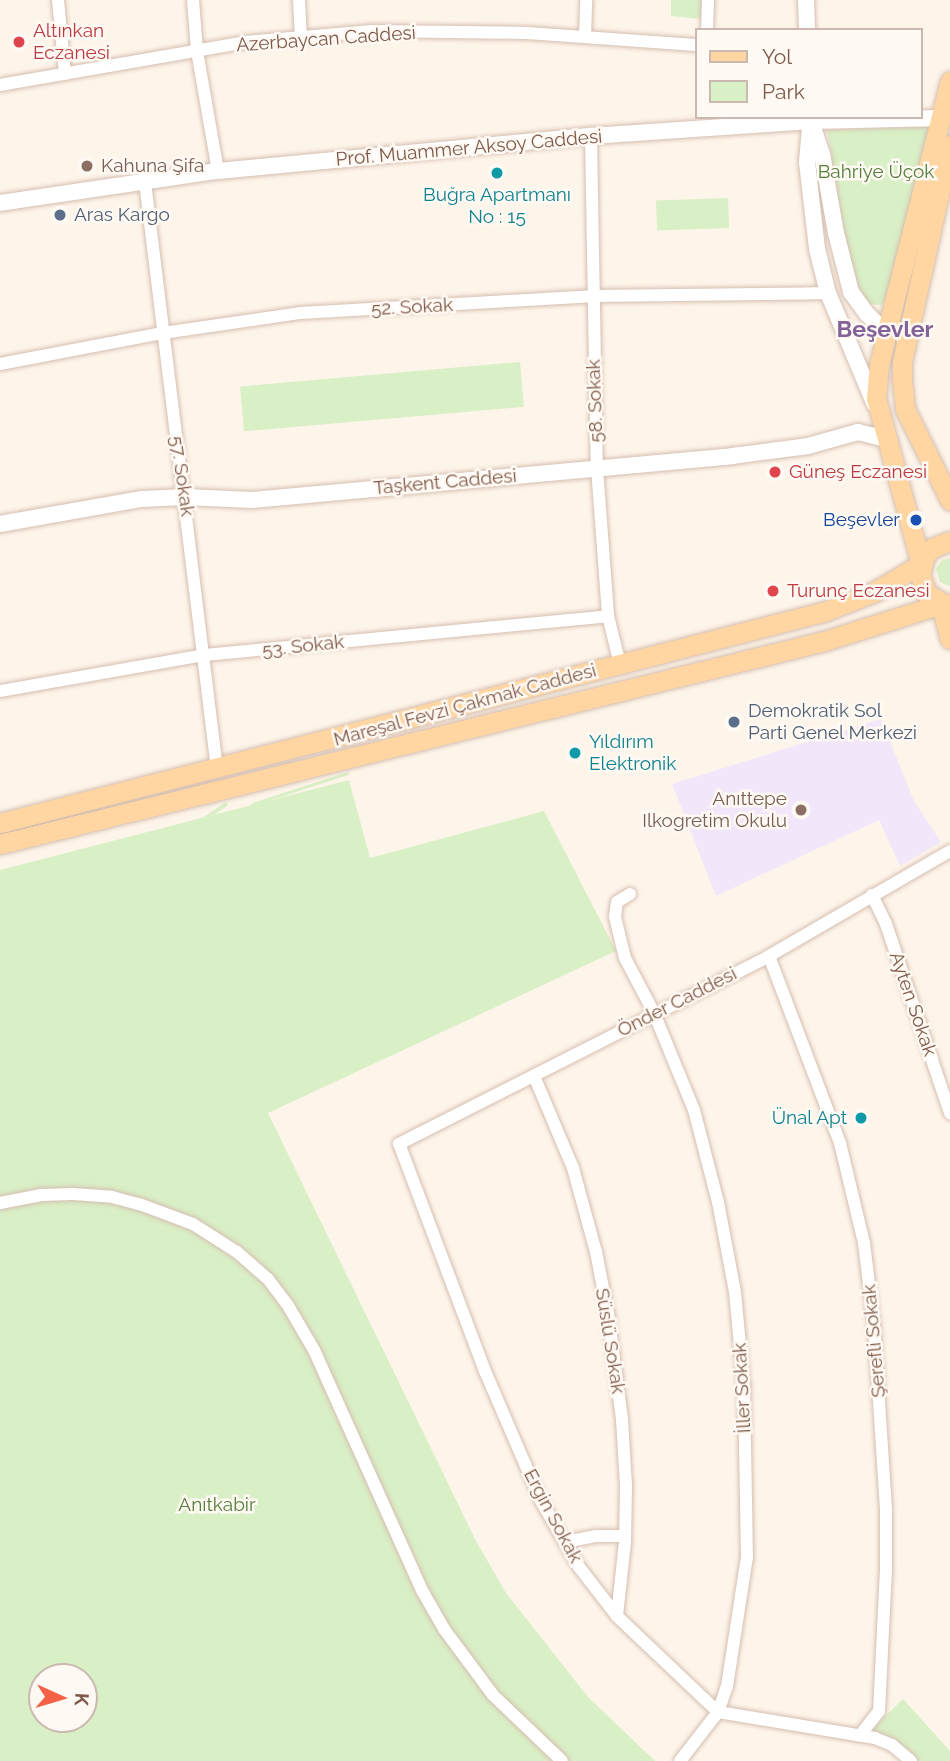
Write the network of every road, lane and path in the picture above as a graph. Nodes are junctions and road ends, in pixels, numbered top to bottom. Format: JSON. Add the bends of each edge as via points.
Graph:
{"nodes":[{"id":1,"x":58,"y":0,"type":"edge"},
{"id":2,"x":193,"y":0,"type":"edge"},
{"id":3,"x":299,"y":0,"type":"edge"},
{"id":4,"x":586,"y":0,"type":"edge"},
{"id":5,"x":708,"y":0,"type":"edge"},
{"id":6,"x":806,"y":0,"type":"edge"},
{"id":7,"x":707,"y":28,"type":"edge"},
{"id":8,"x":807,"y":28,"type":"edge"},
{"id":9,"x":585,"y":36,"type":"junction"},
{"id":10,"x":301,"y":37,"type":"junction"},
{"id":11,"x":694,"y":45,"type":"edge"},
{"id":12,"x":197,"y":51,"type":"junction"},
{"id":13,"x":65,"y":74,"type":"junction"},
{"id":14,"x":950,"y":81,"type":"edge"},
{"id":15,"x":0,"y":85,"type":"edge"},
{"id":16,"x":922,"y":118,"type":"edge"},
{"id":17,"x":941,"y":118,"type":"junction"},
{"id":18,"x":811,"y":119,"type":"edge"},
{"id":19,"x":591,"y":136,"type":"junction"},
{"id":20,"x":950,"y":145,"type":"edge"},
{"id":21,"x":218,"y":171,"type":"junction"},
{"id":22,"x":145,"y":182,"type":"junction"},
{"id":23,"x":0,"y":203,"type":"edge"},
{"id":24,"x":828,"y":293,"type":"junction"},
{"id":25,"x":592,"y":296,"type":"junction"},
{"id":26,"x":163,"y":333,"type":"junction"},
{"id":27,"x":887,"y":333,"type":"junction"},
{"id":28,"x":908,"y":337,"type":"junction"},
{"id":29,"x":0,"y":364,"type":"edge"},
{"id":30,"x":877,"y":410,"type":"junction"},
{"id":31,"x":889,"y":440,"type":"junction"},
{"id":32,"x":597,"y":468,"type":"junction"},
{"id":33,"x":185,"y":497,"type":"junction"},
{"id":34,"x":950,"y":500,"type":"edge"},
{"id":35,"x":0,"y":524,"type":"edge"},
{"id":36,"x":950,"y":541,"type":"edge"},
{"id":37,"x":921,"y":564,"type":"junction"},
{"id":38,"x":946,"y":605,"type":"edge"},
{"id":39,"x":608,"y":616,"type":"junction"},
{"id":40,"x":950,"y":639,"type":"edge"},
{"id":41,"x":205,"y":655,"type":"junction"},
{"id":42,"x":620,"y":664,"type":"junction"},
{"id":43,"x":0,"y":691,"type":"edge"},
{"id":44,"x":217,"y":769,"type":"junction"},
{"id":45,"x":0,"y":823,"type":"edge"},
{"id":46,"x":0,"y":845,"type":"edge"},
{"id":47,"x":950,"y":851,"type":"edge"},
{"id":48,"x":630,"y":894,"type":"dead end"},
{"id":49,"x":873,"y":895,"type":"junction"},
{"id":50,"x":769,"y":956,"type":"junction"},
{"id":51,"x":654,"y":1013,"type":"junction"},
{"id":52,"x":534,"y":1076,"type":"junction"},
{"id":53,"x":950,"y":1113,"type":"edge"},
{"id":54,"x":399,"y":1144,"type":"joint"},
{"id":55,"x":0,"y":1203,"type":"edge"},
{"id":56,"x":625,"y":1536,"type":"junction"},
{"id":57,"x":565,"y":1542,"type":"junction"},
{"id":58,"x":617,"y":1616,"type":"junction"},
{"id":59,"x":718,"y":1712,"type":"junction"},
{"id":60,"x":860,"y":1735,"type":"junction"},
{"id":61,"x":562,"y":1761,"type":"edge"},
{"id":62,"x":681,"y":1761,"type":"edge"},
{"id":63,"x":911,"y":1761,"type":"edge"}],
"edges":[{"from":1,"to":13,"type":"street"},
{"from":2,"to":12,"type":"street"},
{"from":3,"to":10,"type":"street"},
{"from":4,"to":9,"type":"street"},
{"from":5,"to":7,"type":"street"},
{"from":6,"to":8,"type":"street"},
{"from":9,"to":10,"type":"street","name":"Azerbaycan Caddesi","via":[[372,31]]},
{"from":9,"to":11,"type":"street","name":"Azerbaycan Caddesi"},
{"from":10,"to":12,"type":"street","name":"Azerbaycan Caddesi"},
{"from":12,"to":13,"type":"street","name":"Azerbaycan Caddesi"},
{"from":12,"to":21,"type":"street"},
{"from":13,"to":15,"type":"street","name":"Azerbaycan Caddesi"},
{"from":14,"to":17,"type":"main road"},
{"from":16,"to":17,"type":"street","name":"Prof. Muammer Aksoy Caddesi"},
{"from":17,"to":27,"type":"main road"},
{"from":18,"to":19,"type":"street","name":"Prof. Muammer Aksoy Caddesi"},
{"from":18,"to":24,"type":"street","via":[[807,162],[811,206]]},
{"from":18,"to":27,"type":"street","via":[[851,292]]},
{"from":19,"to":21,"type":"street","name":"Prof. Muammer Aksoy Caddesi"},
{"from":19,"to":25,"type":"street","name":"58. Sokak"},
{"from":20,"to":28,"type":"main road"},
{"from":21,"to":22,"type":"street","name":"Prof. Muammer Aksoy Caddesi"},
{"from":22,"to":23,"type":"street","name":"Prof. Muammer Aksoy Caddesi"},
{"from":22,"to":26,"type":"street","name":"57. Sokak"},
{"from":24,"to":25,"type":"street","name":"52. Sokak"},
{"from":24,"to":30,"type":"street"},
{"from":25,"to":26,"type":"street","name":"52. Sokak","via":[[300,313]]},
{"from":25,"to":32,"type":"street","name":"58. Sokak"},
{"from":26,"to":29,"type":"street","name":"52. Sokak"},
{"from":26,"to":33,"type":"street","name":"57. Sokak"},
{"from":27,"to":28,"type":"main road"},
{"from":27,"to":30,"type":"main road","via":[[877,380]]},
{"from":28,"to":34,"type":"main road","via":[[902,370],[905,409]]},
{"from":30,"to":31,"type":"main road"},
{"from":31,"to":32,"type":"street","name":"Taşkent Caddesi","via":[[858,432],[808,446]]},
{"from":31,"to":37,"type":"main road"},
{"from":32,"to":33,"type":"street","name":"Taşkent Caddesi","via":[[251,500]]},
{"from":32,"to":39,"type":"street","name":"58. Sokak"},
{"from":33,"to":35,"type":"street","name":"Taşkent Caddesi","via":[[142,499]]},
{"from":33,"to":41,"type":"street","name":"57. Sokak"},
{"from":36,"to":37,"type":"main road","name":"Mareşal Fevzi Çakmak Caddesi","via":[[932,548]]},
{"from":37,"to":38,"type":"main road","via":[[922,585]]},
{"from":37,"to":42,"type":"main road","name":"Mareşal Fevzi Çakmak Caddesi","via":[[874,592],[826,611]]},
{"from":38,"to":40,"type":"main road"},
{"from":38,"to":46,"type":"main road","name":"Mareşal Fevzi Çakmak Caddesi","via":[[810,645]]},
{"from":39,"to":41,"type":"street","name":"53. Sokak"},
{"from":39,"to":42,"type":"street","name":"58. Sokak"},
{"from":41,"to":43,"type":"street","name":"53. Sokak"},
{"from":41,"to":44,"type":"street","name":"57. Sokak"},
{"from":42,"to":44,"type":"main road","name":"Mareşal Fevzi Çakmak Caddesi"},
{"from":44,"to":45,"type":"main road","name":"Mareşal Fevzi Çakmak Caddesi"},
{"from":47,"to":49,"type":"street","name":"Önder Caddesi"},
{"from":48,"to":51,"type":"street","name":"İller Sokak","via":[[617,902],[615,917],[625,958]]},
{"from":49,"to":50,"type":"street","name":"Önder Caddesi"},
{"from":49,"to":53,"type":"street","name":"Ayten Sokak"},
{"from":50,"to":51,"type":"street","name":"Önder Caddesi"},
{"from":50,"to":60,"type":"street","name":"Şerefli Sokak","via":[[840,1143],[864,1244],[874,1324],[886,1569],[880,1712]]},
{"from":51,"to":52,"type":"street","name":"Önder Caddesi"},
{"from":51,"to":59,"type":"street","name":"İller Sokak","via":[[694,1110],[712,1175],[741,1342],[747,1557],[727,1686]]},
{"from":52,"to":54,"type":"street","name":"Önder Caddesi"},
{"from":52,"to":56,"type":"street","name":"Süslü Sokak","via":[[573,1168],[601,1277],[622,1420]]},
{"from":54,"to":57,"type":"street","name":"Ergin Sokak","via":[[485,1371],[541,1501]]},
{"from":55,"to":61,"type":"street","via":[[41,1195],[112,1197],[175,1216],[221,1241],[268,1279],[314,1350],[444,1629],[493,1695]]},
{"from":56,"to":57,"type":"street"},
{"from":56,"to":58,"type":"street","name":"Süslü Sokak"},
{"from":57,"to":58,"type":"street","name":"Ergin Sokak"},
{"from":58,"to":59,"type":"street","name":"Ergin Sokak"},
{"from":59,"to":60,"type":"street"},
{"from":59,"to":62,"type":"street","name":"İller Sokak"},
{"from":60,"to":63,"type":"street","via":[[892,1745]]}]}
